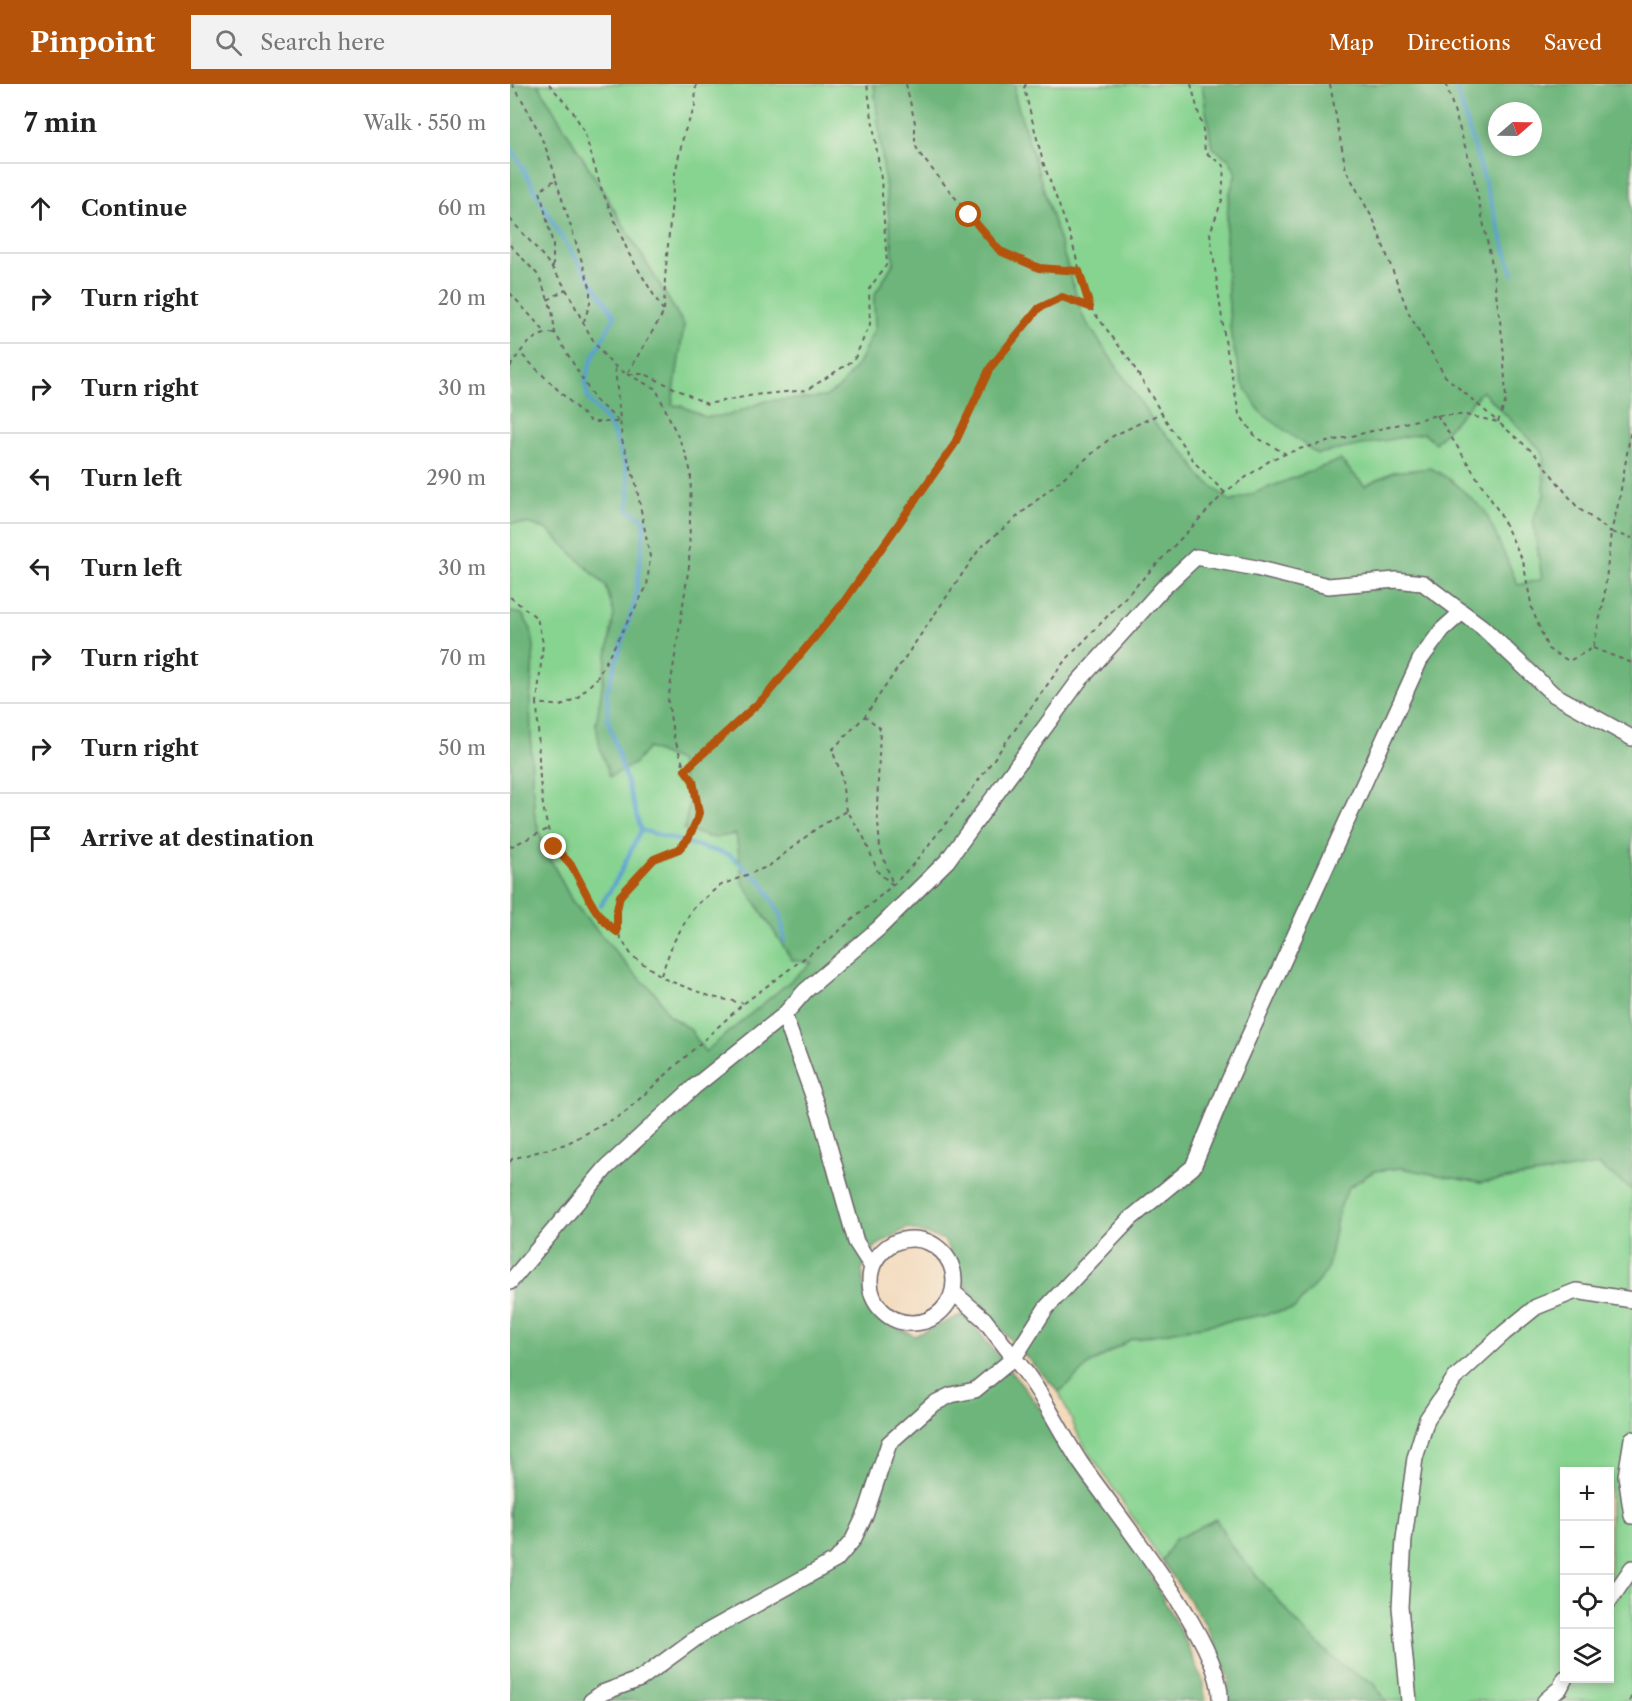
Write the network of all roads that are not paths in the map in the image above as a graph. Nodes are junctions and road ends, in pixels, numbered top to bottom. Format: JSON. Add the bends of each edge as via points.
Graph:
{"nodes":[{"id":1,"x":1462,"y":612,"type":"junction"},
{"id":2,"x":1632,"y":738,"type":"edge"},
{"id":3,"x":784,"y":1015,"type":"junction"},
{"id":4,"x":872,"y":1267,"type":"junction"},
{"id":5,"x":510,"y":1282,"type":"edge"},
{"id":6,"x":953,"y":1292,"type":"junction"},
{"id":7,"x":1632,"y":1300,"type":"edge"},
{"id":8,"x":1014,"y":1358,"type":"junction"},
{"id":9,"x":1632,"y":1439,"type":"edge"},
{"id":10,"x":1632,"y":1516,"type":"edge"},
{"id":11,"x":1632,"y":1568,"type":"edge"},
{"id":12,"x":1614,"y":1594,"type":"edge"},
{"id":13,"x":1562,"y":1683,"type":"edge"},
{"id":14,"x":591,"y":1701,"type":"edge"},
{"id":15,"x":1220,"y":1701,"type":"edge"},
{"id":16,"x":1409,"y":1701,"type":"edge"},
{"id":17,"x":1545,"y":1701,"type":"edge"}],
"edges":[{"from":1,"to":2,"type":"lane","via":[[1553,694]]},
{"from":1,"to":3,"type":"lane","via":[[1423,584],[1396,580],[1328,585],[1196,558],[1162,589],[1078,682],[947,861],[878,929],[805,991]]},
{"from":1,"to":8,"type":"lane","via":[[1442,630],[1420,660],[1193,1167],[1130,1219],[1046,1308]]},
{"from":3,"to":4,"type":"lane","via":[[821,1118],[856,1242]]},
{"from":3,"to":5,"type":"lane","via":[[694,1087],[606,1168]]},
{"from":4,"to":6,"type":"lane","via":[[879,1254],[903,1239],[931,1242],[951,1263]]},
{"from":4,"to":6,"type":"lane","via":[[872,1294],[883,1311],[900,1322],[927,1321],[939,1314]]},
{"from":6,"to":8,"type":"lane","via":[[984,1319]]},
{"from":7,"to":16,"type":"lane","via":[[1576,1291],[1536,1307],[1454,1379],[1427,1419],[1415,1458],[1404,1539],[1400,1608]]},
{"from":8,"to":14,"type":"lane","via":[[975,1390],[933,1404],[889,1443],[866,1513],[853,1540],[836,1560],[699,1636],[640,1679]]},
{"from":8,"to":15,"type":"lane","via":[[1033,1380],[1081,1463],[1117,1510],[1188,1619],[1218,1676]]},
{"from":9,"to":10,"type":"lane","via":[[1626,1476]]},
{"from":11,"to":12,"type":"lane"},
{"from":13,"to":17,"type":"lane"}]}
